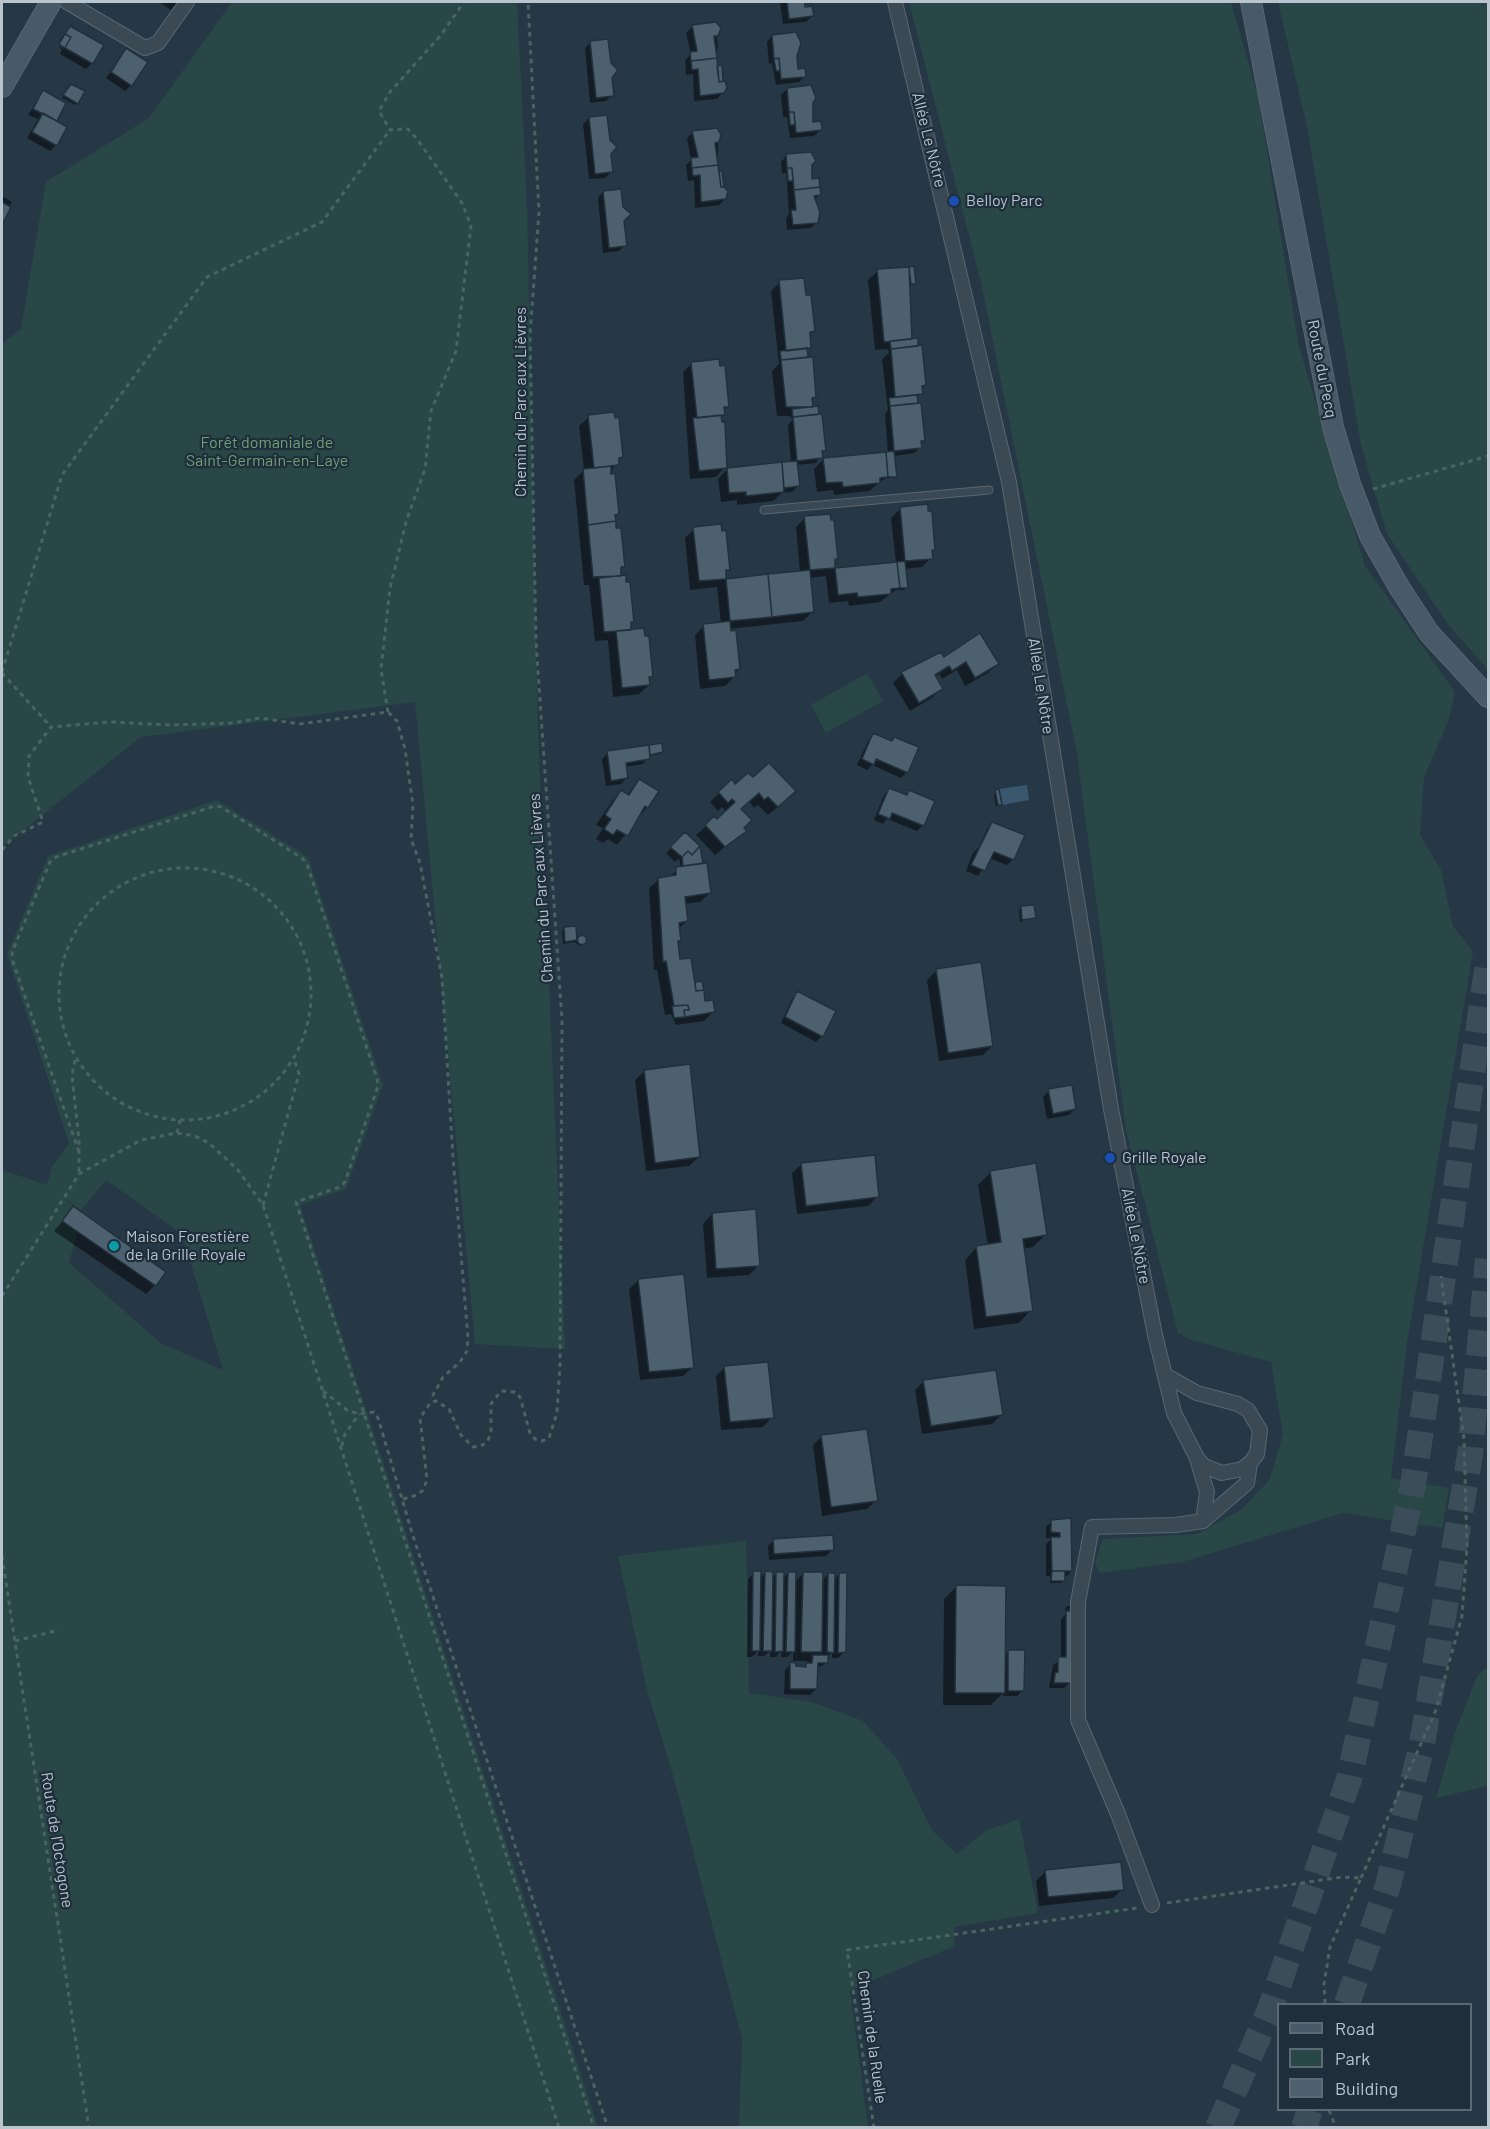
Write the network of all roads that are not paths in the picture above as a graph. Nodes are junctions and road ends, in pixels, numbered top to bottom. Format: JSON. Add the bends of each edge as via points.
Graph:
{"nodes":[{"id":1,"x":51,"y":2,"type":"edge"},
{"id":2,"x":67,"y":2,"type":"edge"},
{"id":3,"x":187,"y":2,"type":"edge"},
{"id":4,"x":895,"y":2,"type":"edge"},
{"id":5,"x":1251,"y":2,"type":"edge"},
{"id":6,"x":2,"y":87,"type":"edge"},
{"id":7,"x":989,"y":490,"type":"dead end"},
{"id":8,"x":764,"y":510,"type":"dead end"},
{"id":9,"x":1488,"y":697,"type":"edge"},
{"id":10,"x":1165,"y":1375,"type":"junction"},
{"id":11,"x":1197,"y":1458,"type":"junction"},
{"id":12,"x":1250,"y":1463,"type":"junction"},
{"id":13,"x":1203,"y":1521,"type":"junction"},
{"id":14,"x":1152,"y":1905,"type":"road end"}],
"edges":[{"from":1,"to":6,"type":"main road"},
{"from":2,"to":3,"type":"street","via":[[145,48],[158,43]]},
{"from":4,"to":10,"type":"street","name":"Allée Le Nôtre","via":[[1009,482],[1111,1109]]},
{"from":5,"to":9,"type":"main road","name":"Route du Pecq","via":[[1333,427],[1354,495],[1370,536],[1423,624]]},
{"from":7,"to":8,"type":"lane"},
{"from":10,"to":11,"type":"street","name":"Allée Le Nôtre","via":[[1174,1413]]},
{"from":10,"to":12,"type":"street","via":[[1197,1393],[1248,1410],[1260,1430],[1257,1454]]},
{"from":11,"to":12,"type":"street","via":[[1203,1466],[1222,1473]]},
{"from":11,"to":13,"type":"street","name":"Allée Le Nôtre","via":[[1207,1492]]},
{"from":12,"to":13,"type":"street","via":[[1247,1483]]},
{"from":13,"to":14,"type":"street","via":[[1092,1527],[1078,1602],[1077,1720]]}]}
